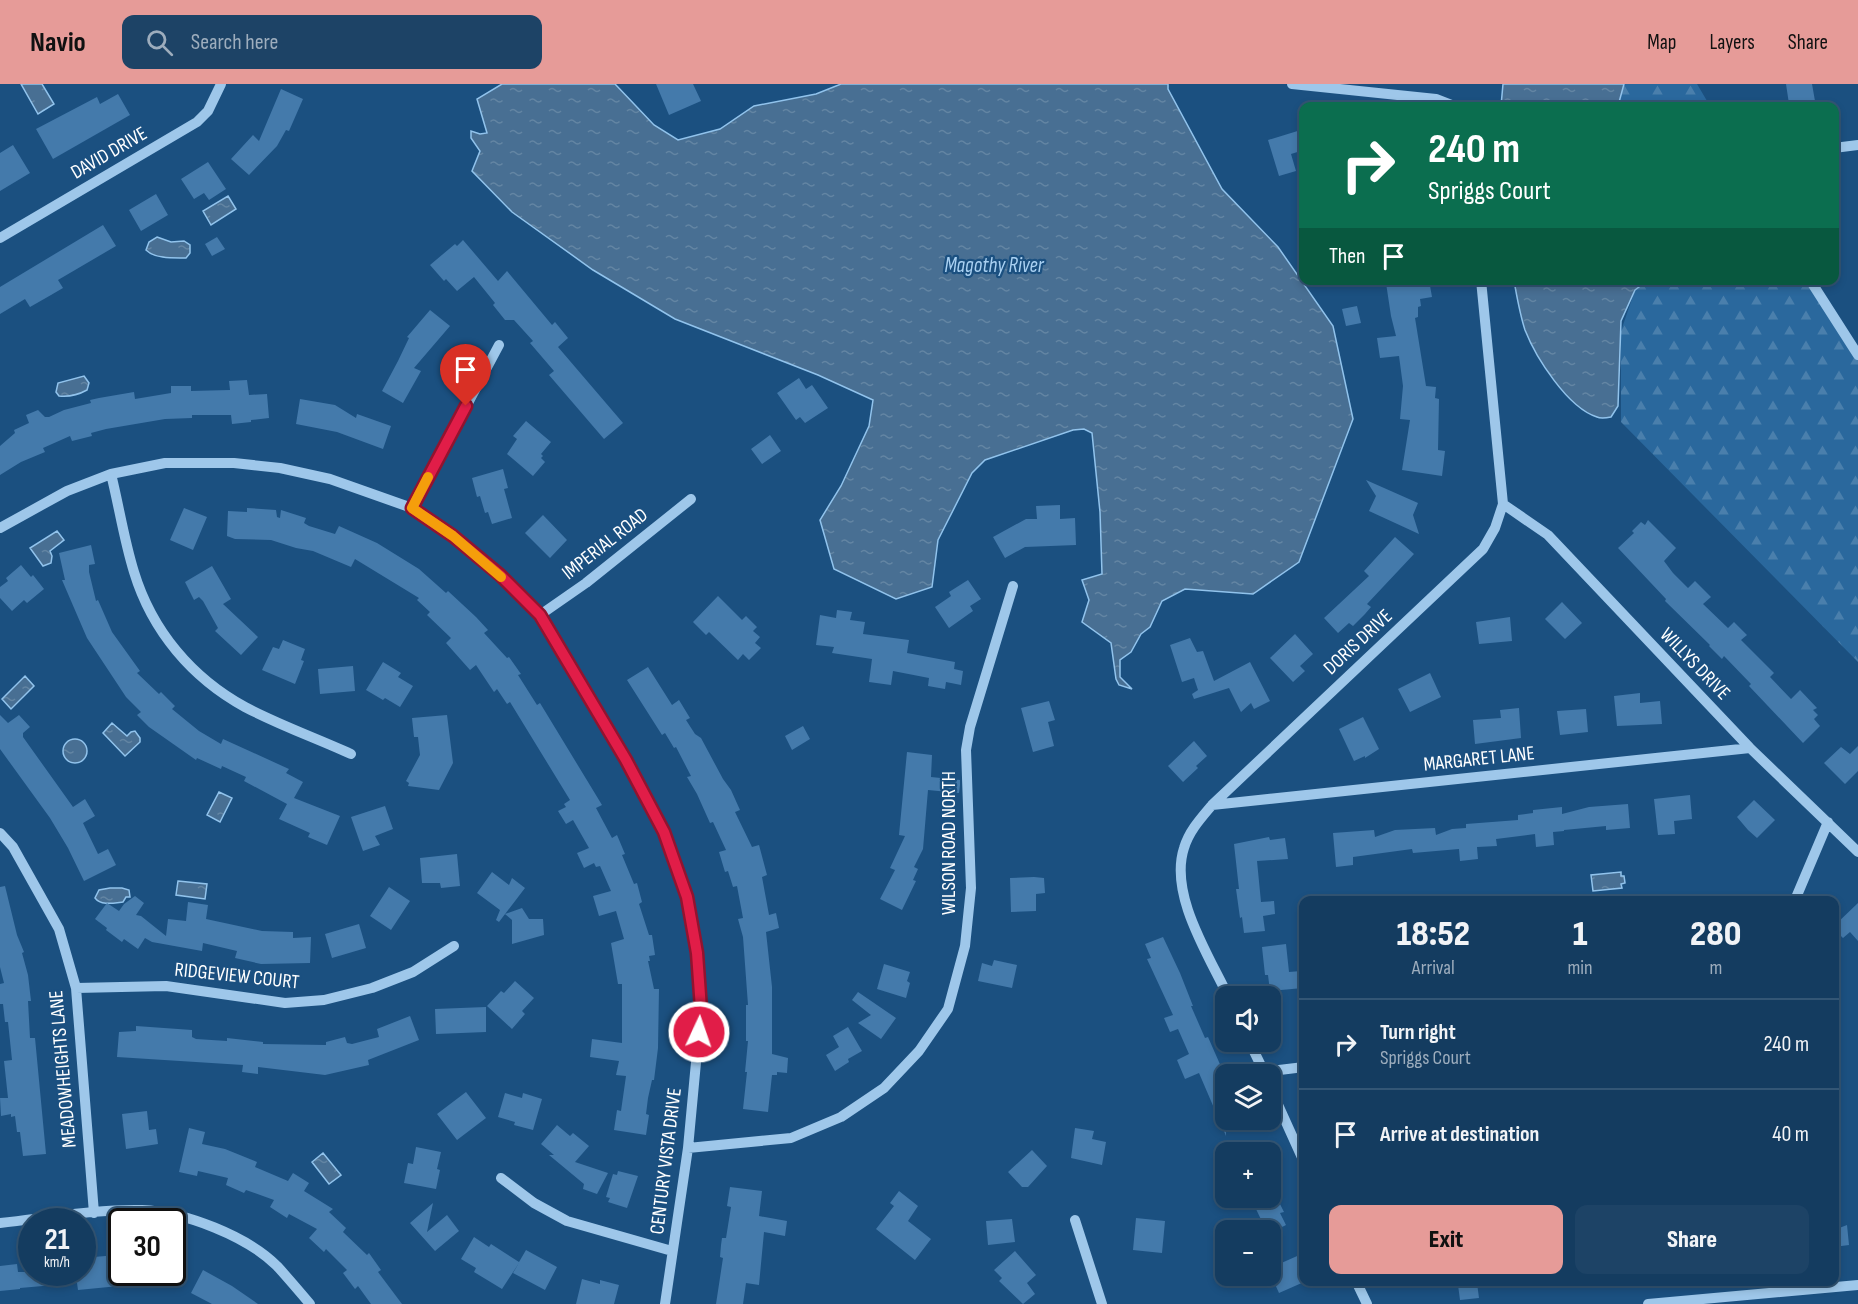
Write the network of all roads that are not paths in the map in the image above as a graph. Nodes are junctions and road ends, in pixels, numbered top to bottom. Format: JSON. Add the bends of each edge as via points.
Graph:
{"nodes":[{"id":1,"x":221,"y":84,"type":"edge"},
{"id":2,"x":1292,"y":84,"type":"edge"},
{"id":3,"x":1444,"y":102,"type":"edge"},
{"id":4,"x":1858,"y":145,"type":"edge"},
{"id":5,"x":1839,"y":147,"type":"edge"},
{"id":6,"x":0,"y":238,"type":"edge"},
{"id":7,"x":1481,"y":285,"type":"edge"},
{"id":8,"x":1813,"y":285,"type":"edge"},
{"id":9,"x":499,"y":345,"type":"dead end"},
{"id":10,"x":1858,"y":355,"type":"edge"},
{"id":11,"x":111,"y":474,"type":"junction"},
{"id":12,"x":691,"y":499,"type":"dead end"},
{"id":13,"x":1503,"y":504,"type":"junction"},
{"id":14,"x":412,"y":508,"type":"junction"},
{"id":15,"x":0,"y":528,"type":"edge"},
{"id":16,"x":1013,"y":586,"type":"dead end"},
{"id":17,"x":540,"y":615,"type":"junction"},
{"id":18,"x":1750,"y":748,"type":"junction"},
{"id":19,"x":351,"y":754,"type":"dead end"},
{"id":20,"x":1212,"y":805,"type":"junction"},
{"id":21,"x":1828,"y":822,"type":"junction"},
{"id":22,"x":0,"y":833,"type":"edge"},
{"id":23,"x":1858,"y":852,"type":"edge"},
{"id":24,"x":1797,"y":896,"type":"edge"},
{"id":25,"x":454,"y":946,"type":"dead end"},
{"id":26,"x":1223,"y":986,"type":"edge"},
{"id":27,"x":76,"y":988,"type":"junction"},
{"id":28,"x":1299,"y":1068,"type":"edge"},
{"id":29,"x":1281,"y":1070,"type":"edge"},
{"id":30,"x":1281,"y":1111,"type":"edge"},
{"id":31,"x":688,"y":1148,"type":"junction"},
{"id":32,"x":1299,"y":1151,"type":"edge"},
{"id":33,"x":501,"y":1178,"type":"dead end"},
{"id":34,"x":94,"y":1208,"type":"edge"},
{"id":35,"x":96,"y":1213,"type":"edge"},
{"id":36,"x":1075,"y":1220,"type":"dead end"},
{"id":37,"x":18,"y":1221,"type":"edge"},
{"id":38,"x":0,"y":1223,"type":"edge"},
{"id":39,"x":672,"y":1251,"type":"junction"},
{"id":40,"x":1858,"y":1285,"type":"edge"},
{"id":41,"x":1358,"y":1286,"type":"edge"},
{"id":42,"x":310,"y":1304,"type":"edge"},
{"id":43,"x":665,"y":1304,"type":"edge"},
{"id":44,"x":1102,"y":1304,"type":"edge"},
{"id":45,"x":1367,"y":1304,"type":"edge"},
{"id":46,"x":1648,"y":1304,"type":"edge"}],
"edges":[{"from":1,"to":6,"type":"street","name":"DAVID DRIVE","via":[[208,111],[196,122]]},
{"from":2,"to":3,"type":"street"},
{"from":4,"to":5,"type":"street"},
{"from":7,"to":13,"type":"street","name":"DORIS DRIVE"},
{"from":8,"to":10,"type":"street"},
{"from":9,"to":14,"type":"street"},
{"from":11,"to":14,"type":"street","name":"CENTURY VISTA DRIVE","via":[[165,464],[234,463],[280,468],[330,478]]},
{"from":11,"to":15,"type":"street","name":"CENTURY VISTA DRIVE","via":[[67,491]]},
{"from":11,"to":19,"type":"street","via":[[134,573],[151,614],[176,653],[207,682],[246,707]]},
{"from":12,"to":17,"type":"street","name":"IMPERIAL ROAD"},
{"from":13,"to":18,"type":"street","name":"WILLYS DRIVE","via":[[1548,535]]},
{"from":13,"to":20,"type":"street","name":"DORIS DRIVE","via":[[1483,549]]},
{"from":14,"to":17,"type":"street","name":"CENTURY VISTA DRIVE","via":[[500,575]]},
{"from":16,"to":31,"type":"street","name":"WILSON ROAD NORTH","via":[[966,750],[971,888],[965,946],[948,1009],[919,1051],[884,1088],[841,1117],[791,1138]]},
{"from":17,"to":31,"type":"street","name":"CENTURY VISTA DRIVE","via":[[664,832],[687,897],[701,1009]]},
{"from":18,"to":20,"type":"street","name":"MARGARET LANE"},
{"from":18,"to":21,"type":"street","name":"WILLYS DRIVE"},
{"from":20,"to":26,"type":"street","name":"DORIS DRIVE","via":[[1194,827],[1184,847],[1179,871],[1185,905]]},
{"from":21,"to":23,"type":"street","name":"WILLYS DRIVE"},
{"from":21,"to":24,"type":"street"},
{"from":22,"to":27,"type":"street","name":"MEADOWHEIGHTS LANE","via":[[13,847],[59,929]]},
{"from":25,"to":27,"type":"street","name":"RIDGEVIEW COURT","via":[[413,972],[324,1000],[285,1003],[166,986]]},
{"from":27,"to":34,"type":"street","name":"MEADOWHEIGHTS LANE"},
{"from":28,"to":29,"type":"street"},
{"from":30,"to":32,"type":"street"},
{"from":31,"to":39,"type":"street","name":"CENTURY VISTA DRIVE"},
{"from":33,"to":39,"type":"street","via":[[567,1221]]},
{"from":35,"to":42,"type":"street","via":[[144,1210],[192,1219],[234,1235],[275,1264]]},
{"from":36,"to":44,"type":"street"},
{"from":37,"to":38,"type":"street"},
{"from":39,"to":43,"type":"street","name":"CENTURY VISTA DRIVE"},
{"from":40,"to":46,"type":"street"},
{"from":41,"to":45,"type":"street"}]}
